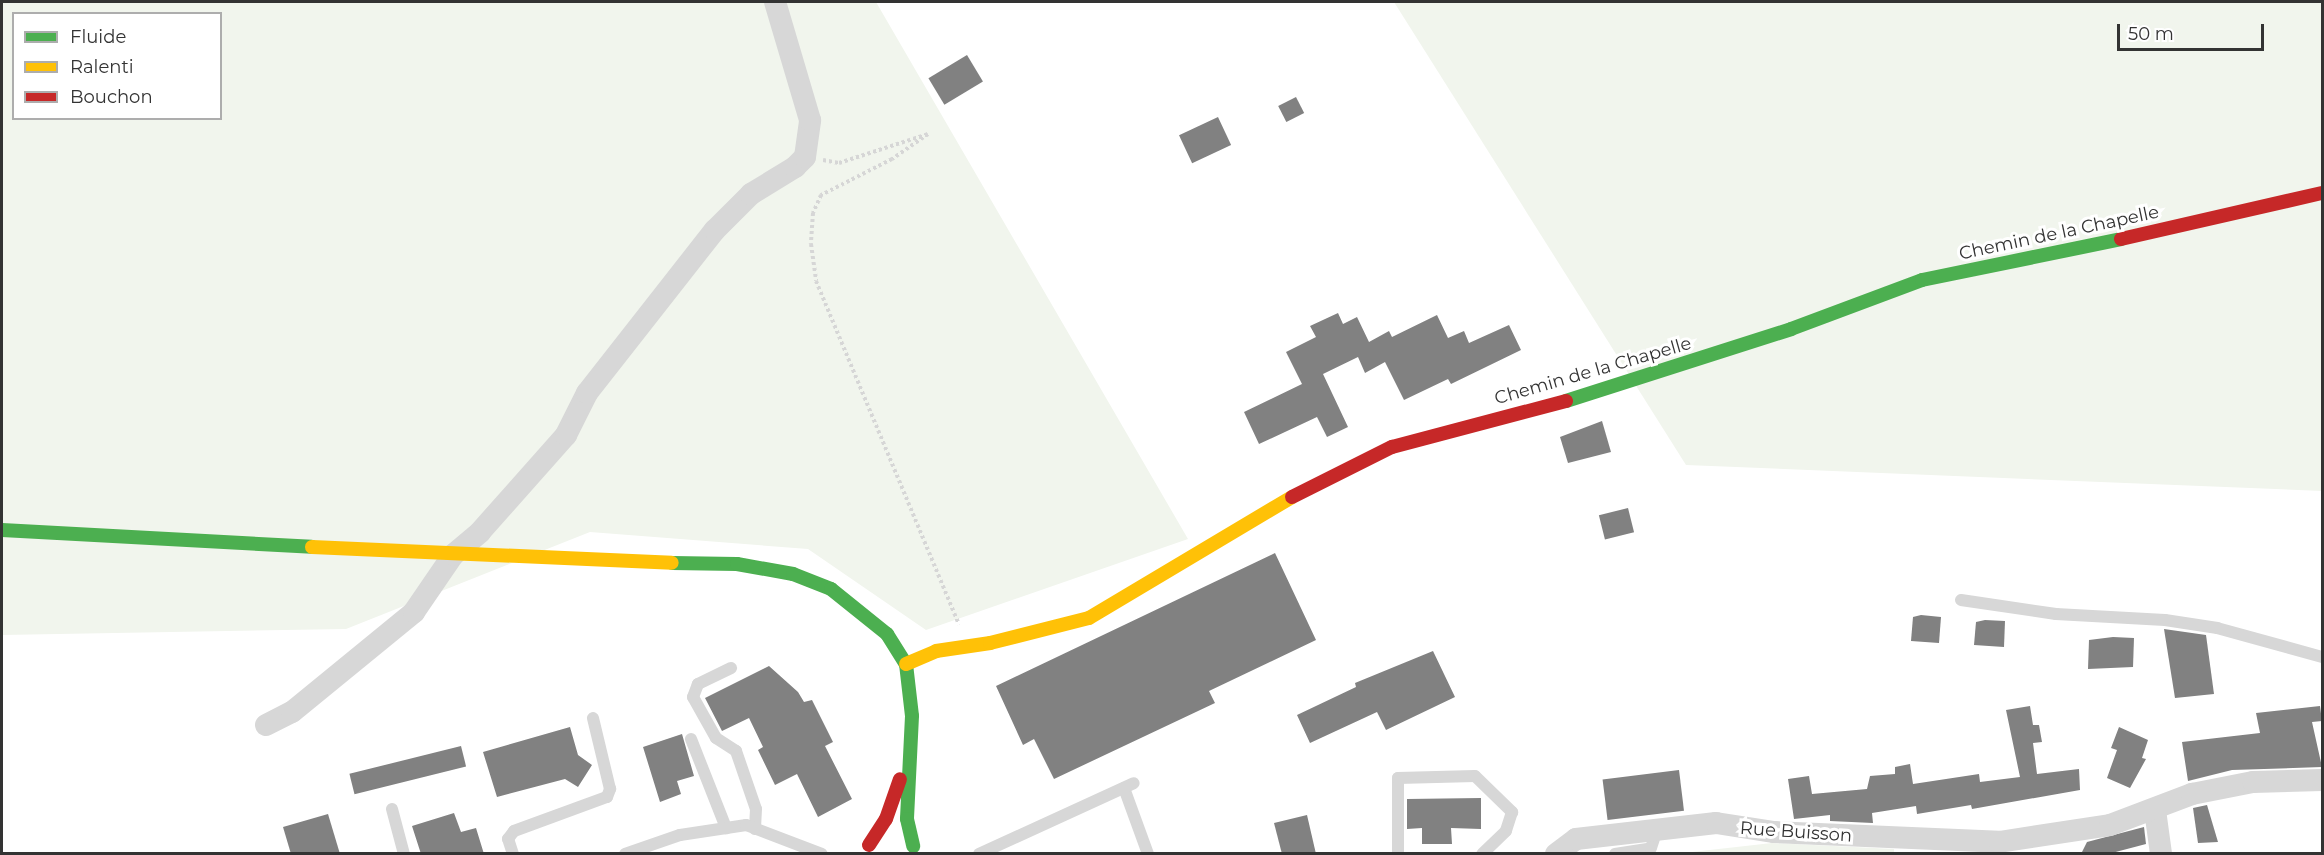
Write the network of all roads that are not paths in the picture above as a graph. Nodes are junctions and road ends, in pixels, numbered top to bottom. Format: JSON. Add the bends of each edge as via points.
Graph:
{"nodes":[{"id":1,"x":775,"y":2,"type":"edge"},
{"id":2,"x":2322,"y":193,"type":"edge"},
{"id":3,"x":2,"y":530,"type":"edge"},
{"id":4,"x":453,"y":555,"type":"junction"},
{"id":5,"x":1961,"y":600,"type":"dead end"},
{"id":6,"x":2322,"y":657,"type":"edge"},
{"id":7,"x":906,"y":664,"type":"junction"},
{"id":8,"x":731,"y":668,"type":"dead end"},
{"id":9,"x":593,"y":718,"type":"dead end"},
{"id":10,"x":266,"y":725,"type":"dead end"},
{"id":11,"x":691,"y":739,"type":"dead end"},
{"id":12,"x":908,"y":752,"type":"junction"},
{"id":13,"x":2322,"y":780,"type":"edge"},
{"id":14,"x":392,"y":809,"type":"dead end"},
{"id":15,"x":2155,"y":810,"type":"junction"},
{"id":16,"x":726,"y":828,"type":"junction"},
{"id":17,"x":755,"y":829,"type":"junction"},
{"id":18,"x":1657,"y":829,"type":"junction"},
{"id":19,"x":777,"y":839,"type":"junction"},
{"id":20,"x":869,"y":845,"type":"junction"},
{"id":21,"x":853,"y":850,"type":"dead end"},
{"id":22,"x":917,"y":850,"type":"edge"},
{"id":23,"x":404,"y":854,"type":"edge"},
{"id":24,"x":513,"y":854,"type":"edge"},
{"id":25,"x":625,"y":854,"type":"edge"},
{"id":26,"x":787,"y":854,"type":"edge"},
{"id":27,"x":822,"y":854,"type":"edge"},
{"id":28,"x":979,"y":854,"type":"edge"},
{"id":29,"x":1148,"y":854,"type":"edge"},
{"id":30,"x":1398,"y":854,"type":"edge"},
{"id":31,"x":1482,"y":854,"type":"edge"},
{"id":32,"x":1556,"y":854,"type":"edge"},
{"id":33,"x":1615,"y":854,"type":"edge"},
{"id":34,"x":2161,"y":854,"type":"edge"}],
"edges":[{"from":1,"to":4,"type":"street","via":[[810,120],[808,146],[795,167],[751,194],[715,230],[587,393],[566,435],[480,532]]},
{"from":2,"to":7,"type":"street","name":"Chemin de la Chapelle","via":[[1922,280],[1614,388],[1392,447],[1322,479],[1089,618],[936,651]]},
{"from":3,"to":4,"type":"street"},
{"from":4,"to":7,"type":"street","via":[[737,564],[793,574],[831,589],[865,613],[887,634]]},
{"from":4,"to":10,"type":"street","via":[[414,612],[292,712]]},
{"from":5,"to":6,"type":"lane","via":[[2056,614],[2165,620],[2217,628]]},
{"from":7,"to":12,"type":"street","via":[[912,716]]},
{"from":8,"to":17,"type":"lane","via":[[698,684],[693,697],[716,738],[736,751],[756,808]]},
{"from":9,"to":24,"type":"lane","via":[[610,789],[607,797],[514,831],[508,839]]},
{"from":11,"to":16,"type":"lane"},
{"from":12,"to":20,"type":"street","via":[[886,819]]},
{"from":12,"to":22,"type":"street","via":[[907,819]]},
{"from":13,"to":15,"type":"street","name":"Rue Buisson","via":[[2253,782],[2192,794]]},
{"from":14,"to":23,"type":"lane"},
{"from":15,"to":18,"type":"street","name":"Rue Buisson","via":[[2110,825],[2000,842],[1736,828],[1716,823]]},
{"from":15,"to":34,"type":"street"},
{"from":16,"to":17,"type":"lane","via":[[746,825]]},
{"from":16,"to":25,"type":"lane","via":[[680,835]]},
{"from":17,"to":19,"type":"lane"},
{"from":18,"to":32,"type":"street","name":"Rue Buisson","via":[[1576,839]]},
{"from":18,"to":33,"type":"lane","via":[[1651,848]]},
{"from":19,"to":26,"type":"lane"},
{"from":19,"to":27,"type":"lane"},
{"from":20,"to":21,"type":"street"},
{"from":20,"to":22,"type":"street","via":[[893,844]]},
{"from":28,"to":29,"type":"lane","via":[[1129,785]]},
{"from":30,"to":31,"type":"lane","via":[[1398,778],[1475,776],[1512,812],[1506,831]]}]}
